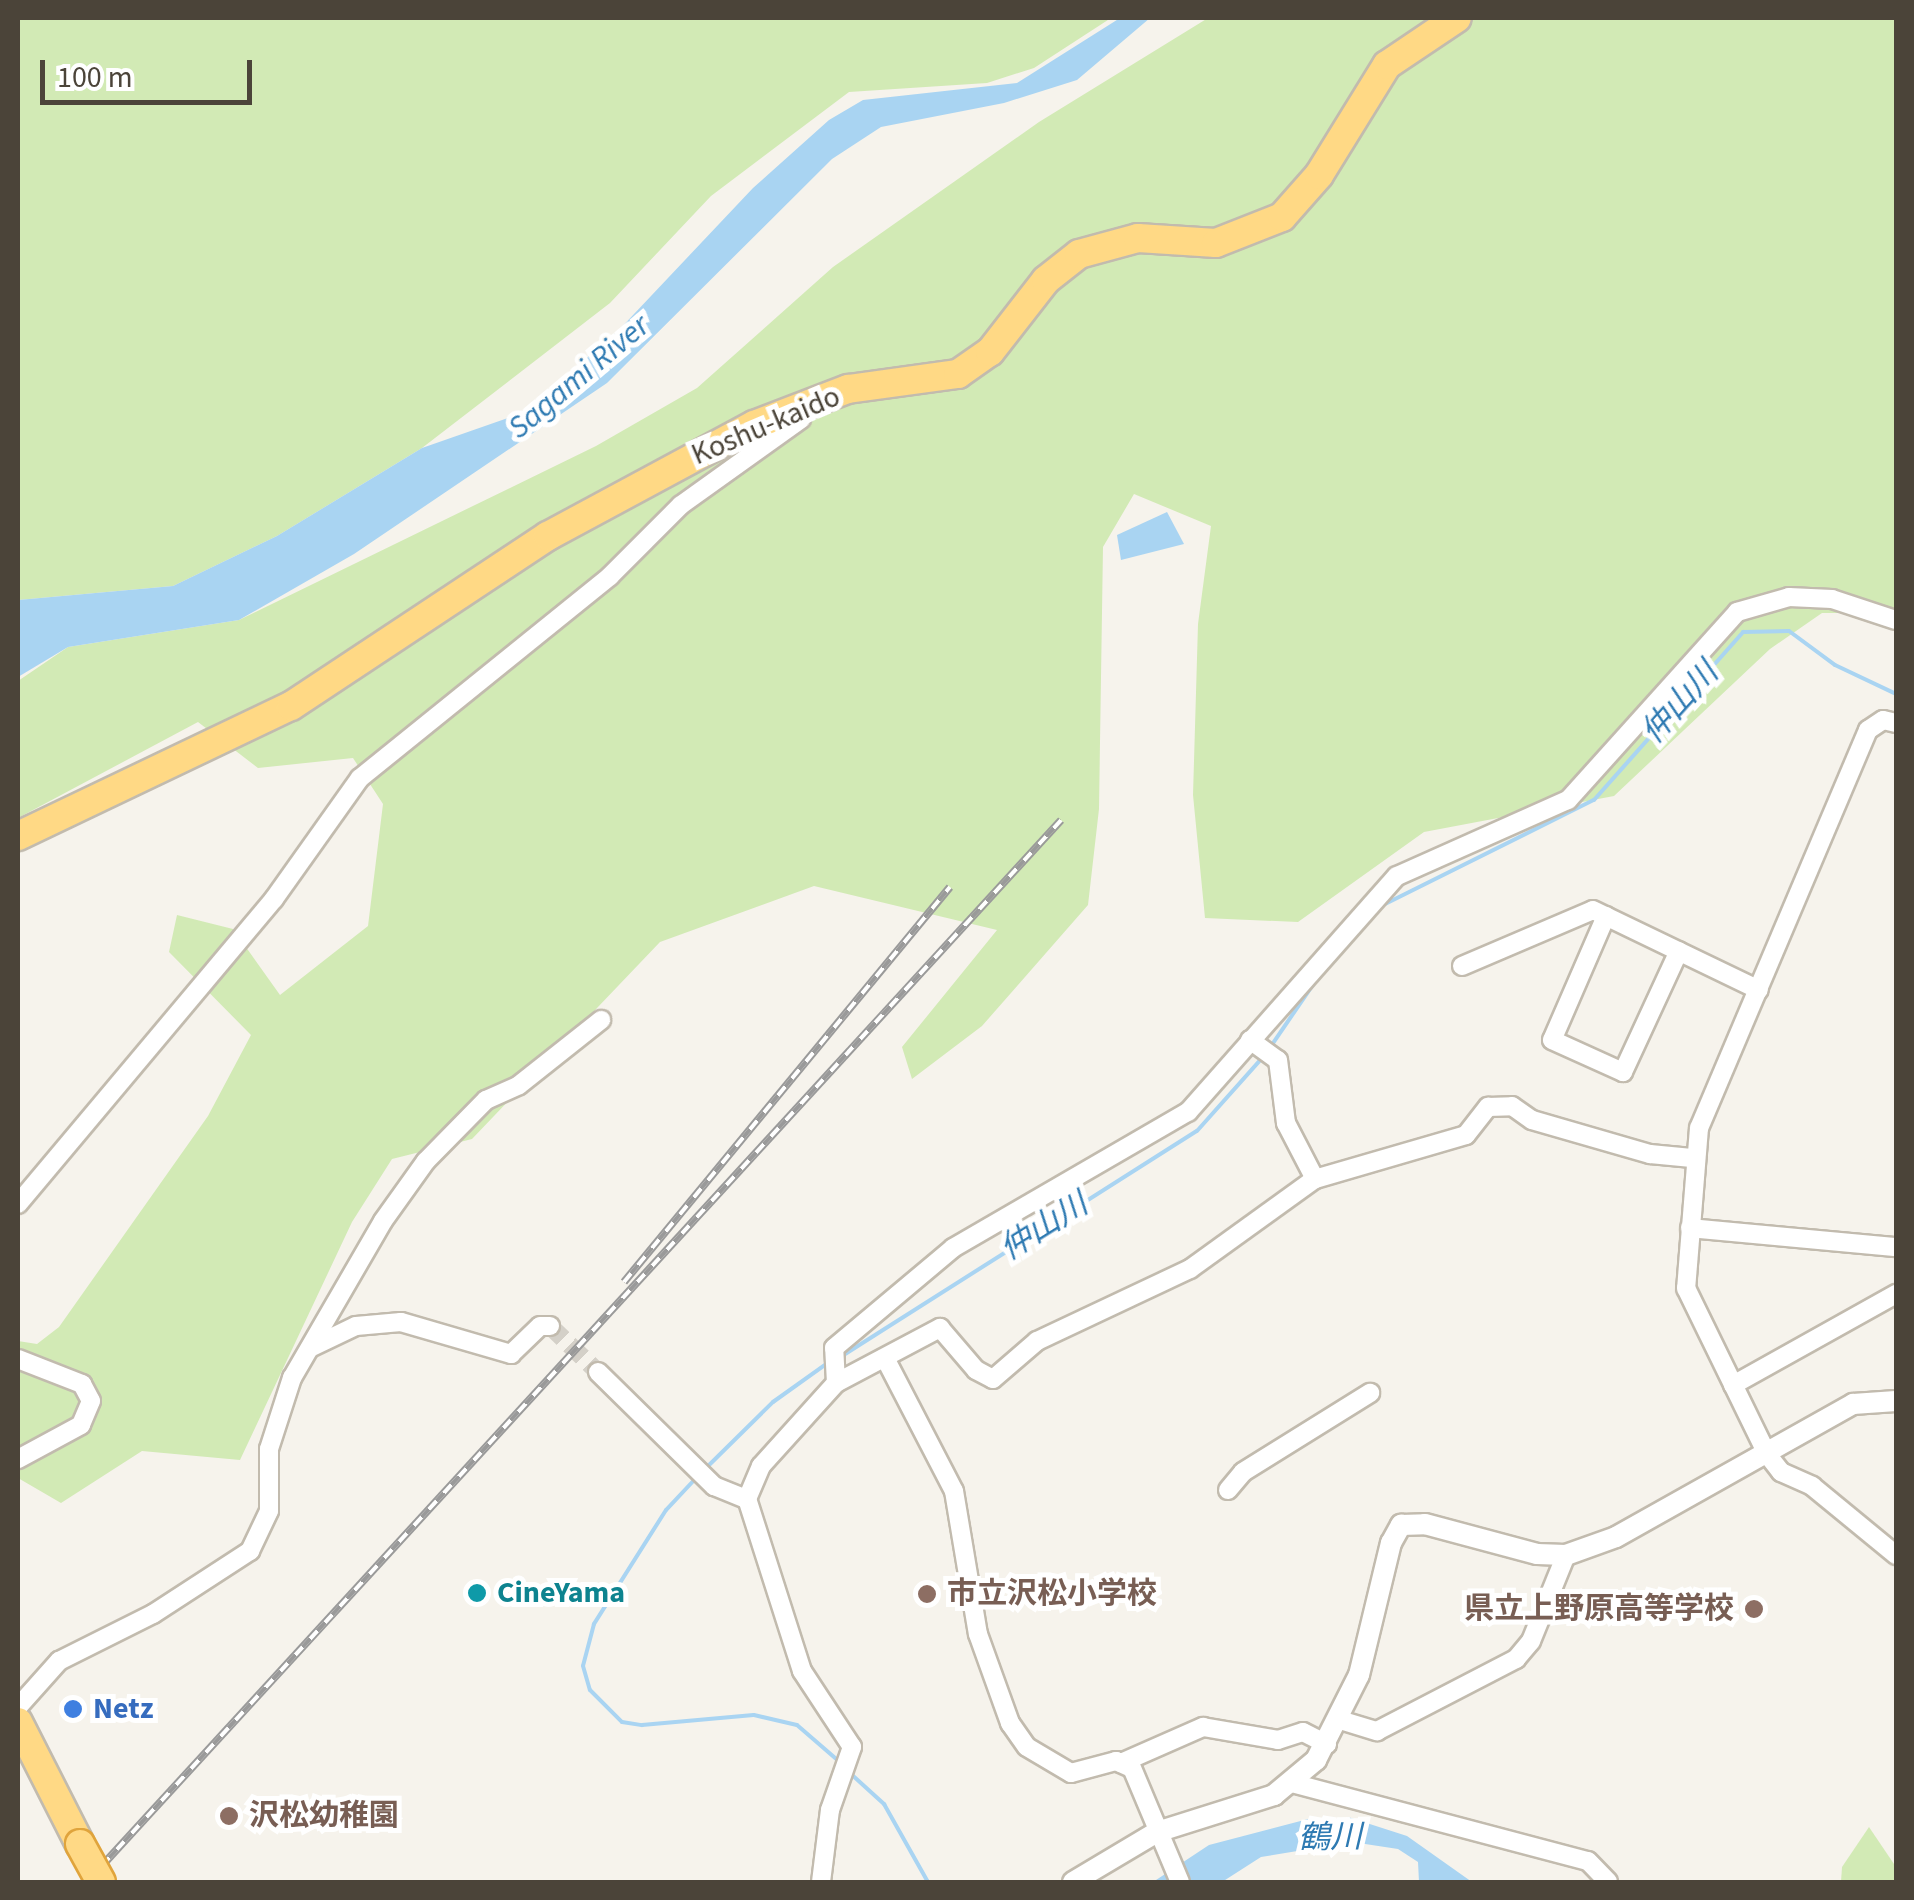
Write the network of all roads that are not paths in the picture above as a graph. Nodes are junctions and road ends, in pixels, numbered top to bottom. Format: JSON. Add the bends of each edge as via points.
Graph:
{"nodes":[{"id":1,"x":1457,"y":18,"type":"edge"},
{"id":2,"x":818,"y":397,"type":"junction"},
{"id":3,"x":1896,"y":620,"type":"edge"},
{"id":4,"x":1896,"y":722,"type":"edge"},
{"id":5,"x":18,"y":836,"type":"edge"},
{"id":6,"x":1606,"y":916,"type":"junction"},
{"id":7,"x":1679,"y":951,"type":"junction"},
{"id":8,"x":1462,"y":966,"type":"dead end"},
{"id":9,"x":1759,"y":990,"type":"junction"},
{"id":10,"x":601,"y":1020,"type":"dead end"},
{"id":11,"x":1250,"y":1040,"type":"junction"},
{"id":12,"x":1692,"y":1158,"type":"junction"},
{"id":13,"x":1315,"y":1179,"type":"junction"},
{"id":14,"x":18,"y":1204,"type":"edge"},
{"id":15,"x":1690,"y":1228,"type":"junction"},
{"id":16,"x":1896,"y":1247,"type":"edge"},
{"id":17,"x":1896,"y":1294,"type":"edge"},
{"id":18,"x":550,"y":1326,"type":"dead end"},
{"id":19,"x":305,"y":1351,"type":"junction"},
{"id":20,"x":886,"y":1358,"type":"junction"},
{"id":21,"x":18,"y":1359,"type":"edge"},
{"id":22,"x":598,"y":1372,"type":"tunnel mouth"},
{"id":23,"x":836,"y":1383,"type":"junction"},
{"id":24,"x":1733,"y":1384,"type":"junction"},
{"id":25,"x":1370,"y":1393,"type":"dead end"},
{"id":26,"x":1896,"y":1402,"type":"edge"},
{"id":27,"x":1767,"y":1454,"type":"junction"},
{"id":28,"x":18,"y":1459,"type":"edge"},
{"id":29,"x":1228,"y":1490,"type":"dead end"},
{"id":30,"x":746,"y":1499,"type":"junction"},
{"id":31,"x":1566,"y":1555,"type":"junction"},
{"id":32,"x":1896,"y":1555,"type":"edge"},
{"id":33,"x":18,"y":1720,"type":"edge"},
{"id":34,"x":1340,"y":1720,"type":"junction"},
{"id":35,"x":1327,"y":1744,"type":"junction"},
{"id":36,"x":1121,"y":1763,"type":"junction"},
{"id":37,"x":1292,"y":1783,"type":"junction"},
{"id":38,"x":1161,"y":1840,"type":"junction"},
{"id":39,"x":101,"y":1882,"type":"edge"},
{"id":40,"x":820,"y":1882,"type":"edge"},
{"id":41,"x":1073,"y":1882,"type":"edge"},
{"id":42,"x":1180,"y":1882,"type":"edge"},
{"id":43,"x":1608,"y":1882,"type":"edge"}],
"edges":[{"from":1,"to":2,"type":"highway","name":"Koshu-kaido","via":[[1386,65],[1319,175],[1282,217],[1216,243],[1138,238],[1098,245],[1046,280],[990,352],[958,374]]},
{"from":2,"to":5,"type":"highway","name":"Koshu-kaido","via":[[602,504],[291,706]]},
{"from":2,"to":14,"type":"street","via":[[815,411],[763,440],[682,504],[610,576],[360,778],[274,899]]},
{"from":3,"to":11,"type":"street","via":[[1832,599],[1789,597],[1737,612],[1591,780],[1540,817],[1396,876]]},
{"from":4,"to":9,"type":"street","via":[[1883,720],[1868,730]]},
{"from":6,"to":7,"type":"street"},
{"from":6,"to":7,"type":"street","via":[[1552,1040],[1623,1072]]},
{"from":6,"to":8,"type":"street","via":[[1593,910]]},
{"from":7,"to":9,"type":"street"},
{"from":9,"to":12,"type":"street","via":[[1698,1128]]},
{"from":10,"to":19,"type":"street","via":[[519,1084],[486,1100],[426,1161]]},
{"from":11,"to":13,"type":"street","via":[[1278,1060],[1286,1123]]},
{"from":11,"to":23,"type":"street","via":[[1161,1134],[953,1248],[834,1348]]},
{"from":12,"to":13,"type":"street","via":[[1650,1154],[1532,1120],[1512,1106],[1488,1108],[1466,1135]]},
{"from":12,"to":15,"type":"street"},
{"from":13,"to":20,"type":"street","via":[[1190,1268],[1037,1341],[993,1379],[976,1370],[940,1328]]},
{"from":15,"to":16,"type":"street"},
{"from":15,"to":24,"type":"street","via":[[1686,1288]]},
{"from":17,"to":24,"type":"street"},
{"from":18,"to":19,"type":"street","via":[[540,1326],[510,1354],[401,1322],[356,1326]]},
{"from":19,"to":33,"type":"street","via":[[274,1428],[272,1501],[250,1551],[153,1614],[60,1662]]},
{"from":20,"to":23,"type":"street"},
{"from":20,"to":36,"type":"street","via":[[954,1491],[978,1634],[1010,1723],[1027,1747],[1070,1773]]},
{"from":21,"to":28,"type":"street","via":[[82,1384],[91,1401],[80,1425]]},
{"from":22,"to":30,"type":"street","via":[[707,1480]]},
{"from":23,"to":30,"type":"street","via":[[761,1466]]},
{"from":24,"to":27,"type":"street"},
{"from":25,"to":29,"type":"street","via":[[1243,1472]]},
{"from":26,"to":27,"type":"street","via":[[1853,1404]]},
{"from":27,"to":31,"type":"street","via":[[1616,1537]]},
{"from":27,"to":32,"type":"street","via":[[1781,1472],[1812,1486]]},
{"from":30,"to":40,"type":"street","via":[[802,1671],[852,1747]]},
{"from":31,"to":34,"type":"street","via":[[1531,1641],[1516,1659],[1377,1731]]},
{"from":31,"to":34,"type":"street","via":[[1402,1525],[1390,1543],[1368,1648]]},
{"from":33,"to":39,"type":"highway","bridge":true},
{"from":34,"to":35,"type":"street"},
{"from":35,"to":36,"type":"street","via":[[1303,1732],[1278,1740],[1203,1727]]},
{"from":35,"to":37,"type":"street"},
{"from":36,"to":38,"type":"street","via":[[1132,1768]]},
{"from":37,"to":38,"type":"street"},
{"from":37,"to":43,"type":"street","via":[[1588,1861]]},
{"from":38,"to":41,"type":"street"},
{"from":38,"to":42,"type":"street"}]}
